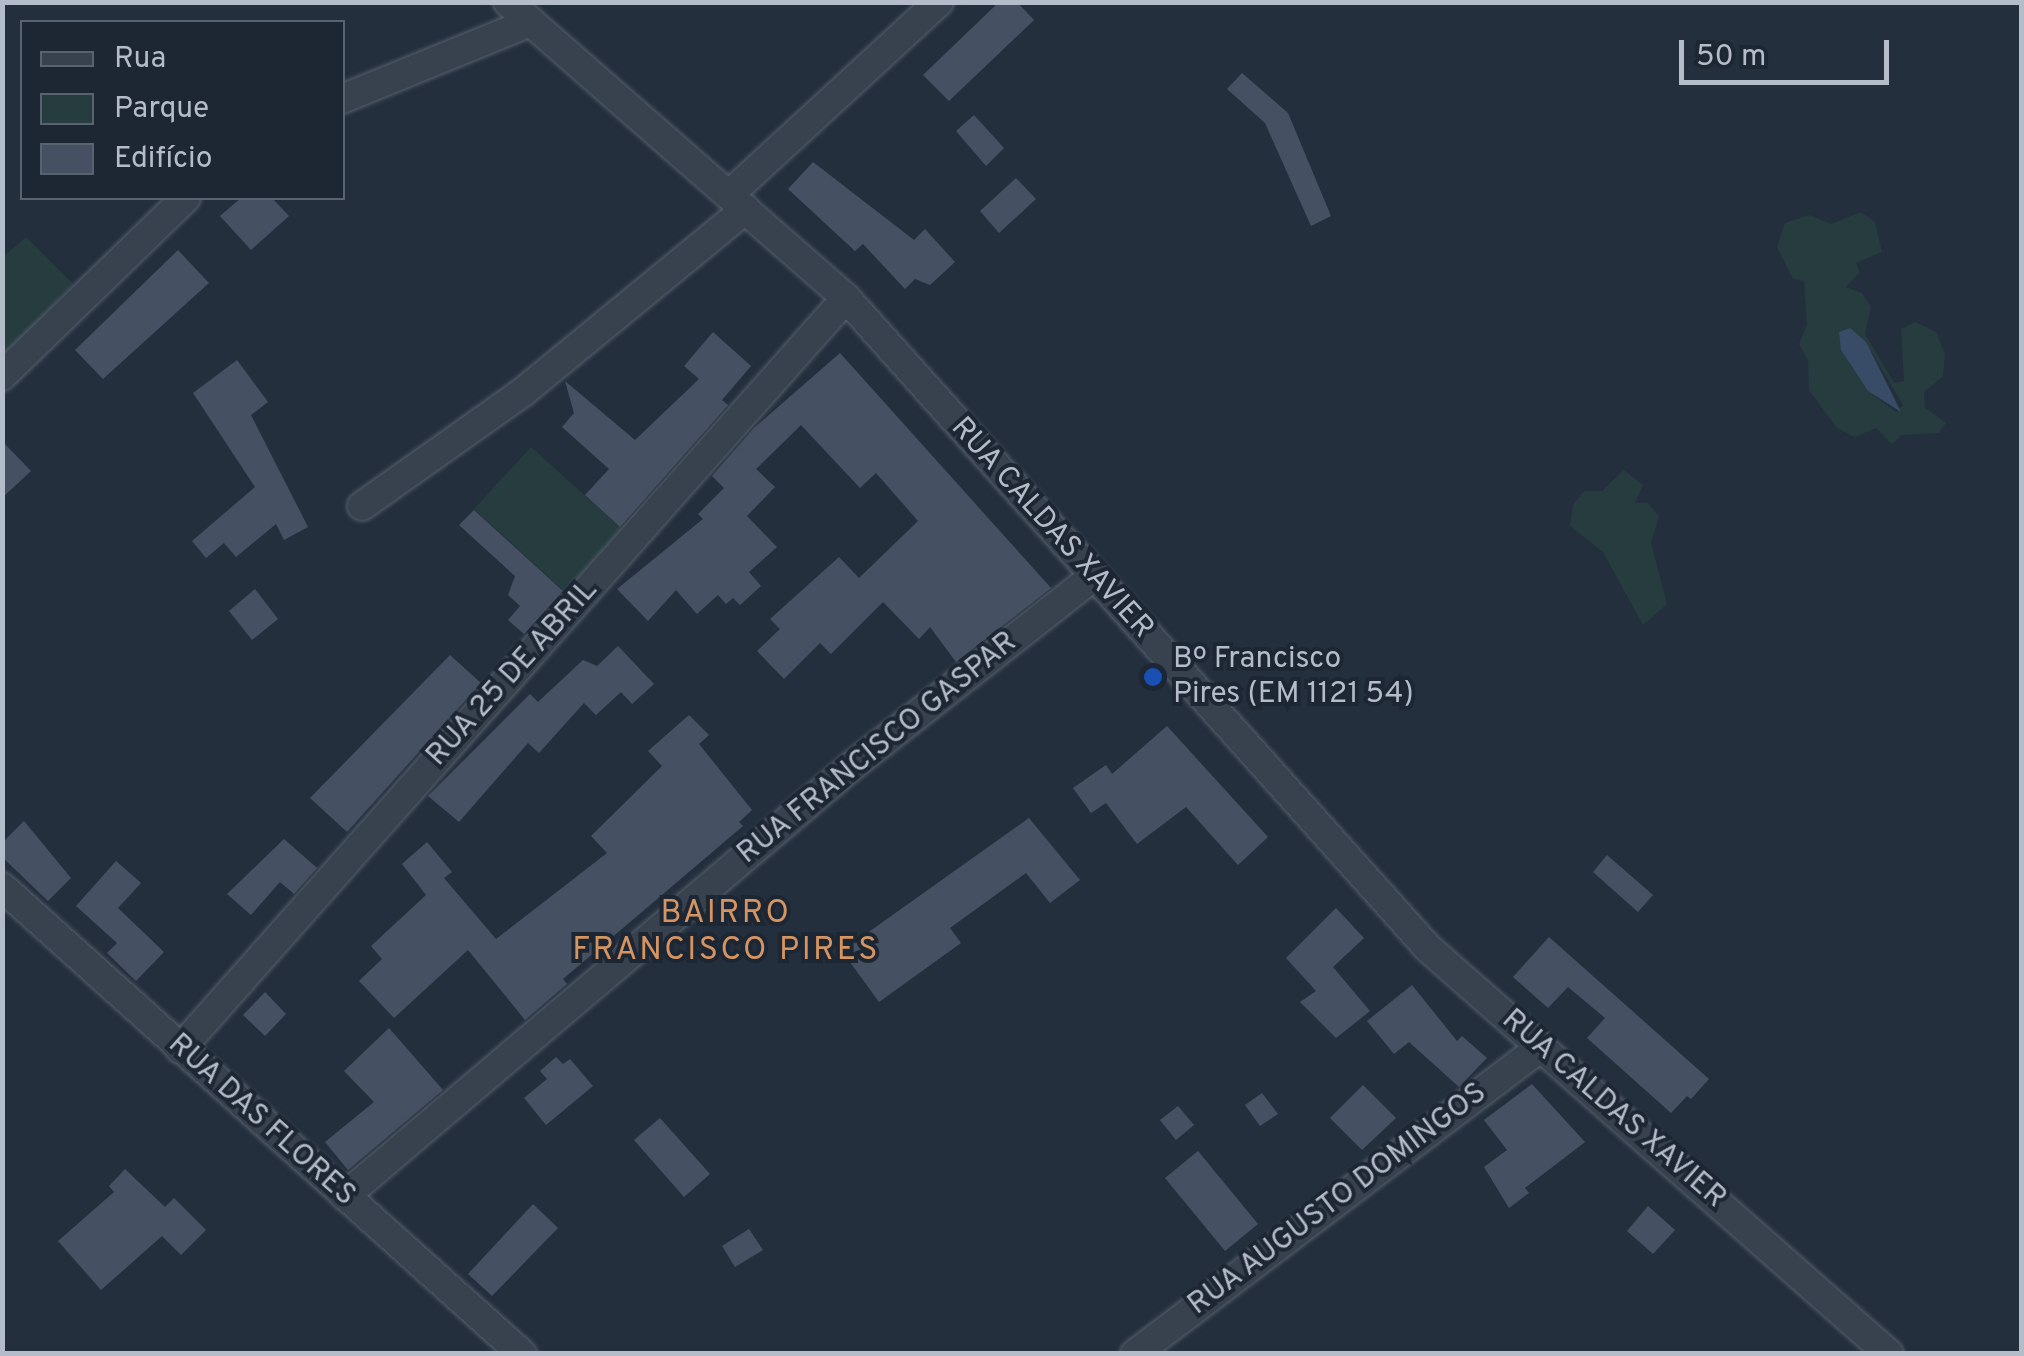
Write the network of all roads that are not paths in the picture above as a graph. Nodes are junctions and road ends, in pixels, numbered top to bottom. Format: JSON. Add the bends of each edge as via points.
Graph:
{"nodes":[{"id":1,"x":508,"y":2,"type":"edge"},
{"id":2,"x":939,"y":2,"type":"edge"},
{"id":3,"x":531,"y":22,"type":"junction"},
{"id":4,"x":345,"y":98,"type":"edge"},
{"id":5,"x":184,"y":200,"type":"edge"},
{"id":6,"x":738,"y":202,"type":"junction"},
{"id":7,"x":846,"y":298,"type":"junction"},
{"id":8,"x":2,"y":376,"type":"edge"},
{"id":9,"x":362,"y":506,"type":"dead end"},
{"id":10,"x":1092,"y":577,"type":"junction"},
{"id":11,"x":2,"y":888,"type":"edge"},
{"id":12,"x":1540,"y":1047,"type":"junction"},
{"id":13,"x":180,"y":1050,"type":"junction"},
{"id":14,"x":345,"y":1196,"type":"junction"},
{"id":15,"x":522,"y":1354,"type":"edge"},
{"id":16,"x":1136,"y":1354,"type":"edge"},
{"id":17,"x":1889,"y":1354,"type":"edge"}],
"edges":[{"from":1,"to":3,"type":"street","name":"RUA CALDAS XAVIER"},
{"from":2,"to":6,"type":"street"},
{"from":3,"to":4,"type":"street"},
{"from":3,"to":6,"type":"street","name":"RUA CALDAS XAVIER"},
{"from":5,"to":8,"type":"street"},
{"from":6,"to":7,"type":"street","name":"RUA CALDAS XAVIER"},
{"from":6,"to":9,"type":"street","via":[[524,392]]},
{"from":7,"to":10,"type":"street","name":"RUA CALDAS XAVIER"},
{"from":7,"to":13,"type":"street","name":"RUA 25 DE ABRIL"},
{"from":10,"to":12,"type":"street","name":"RUA CALDAS XAVIER","via":[[1428,948]]},
{"from":10,"to":14,"type":"street","name":"RUA FRANCISCO GASPAR","via":[[852,766]]},
{"from":11,"to":13,"type":"street","name":"RUA DAS FLORES"},
{"from":12,"to":16,"type":"street","name":"RUA AUGUSTO DOMINGOS"},
{"from":12,"to":17,"type":"street","name":"RUA CALDAS XAVIER"},
{"from":13,"to":14,"type":"street","name":"RUA DAS FLORES"},
{"from":14,"to":15,"type":"street","name":"RUA DAS FLORES"}]}
